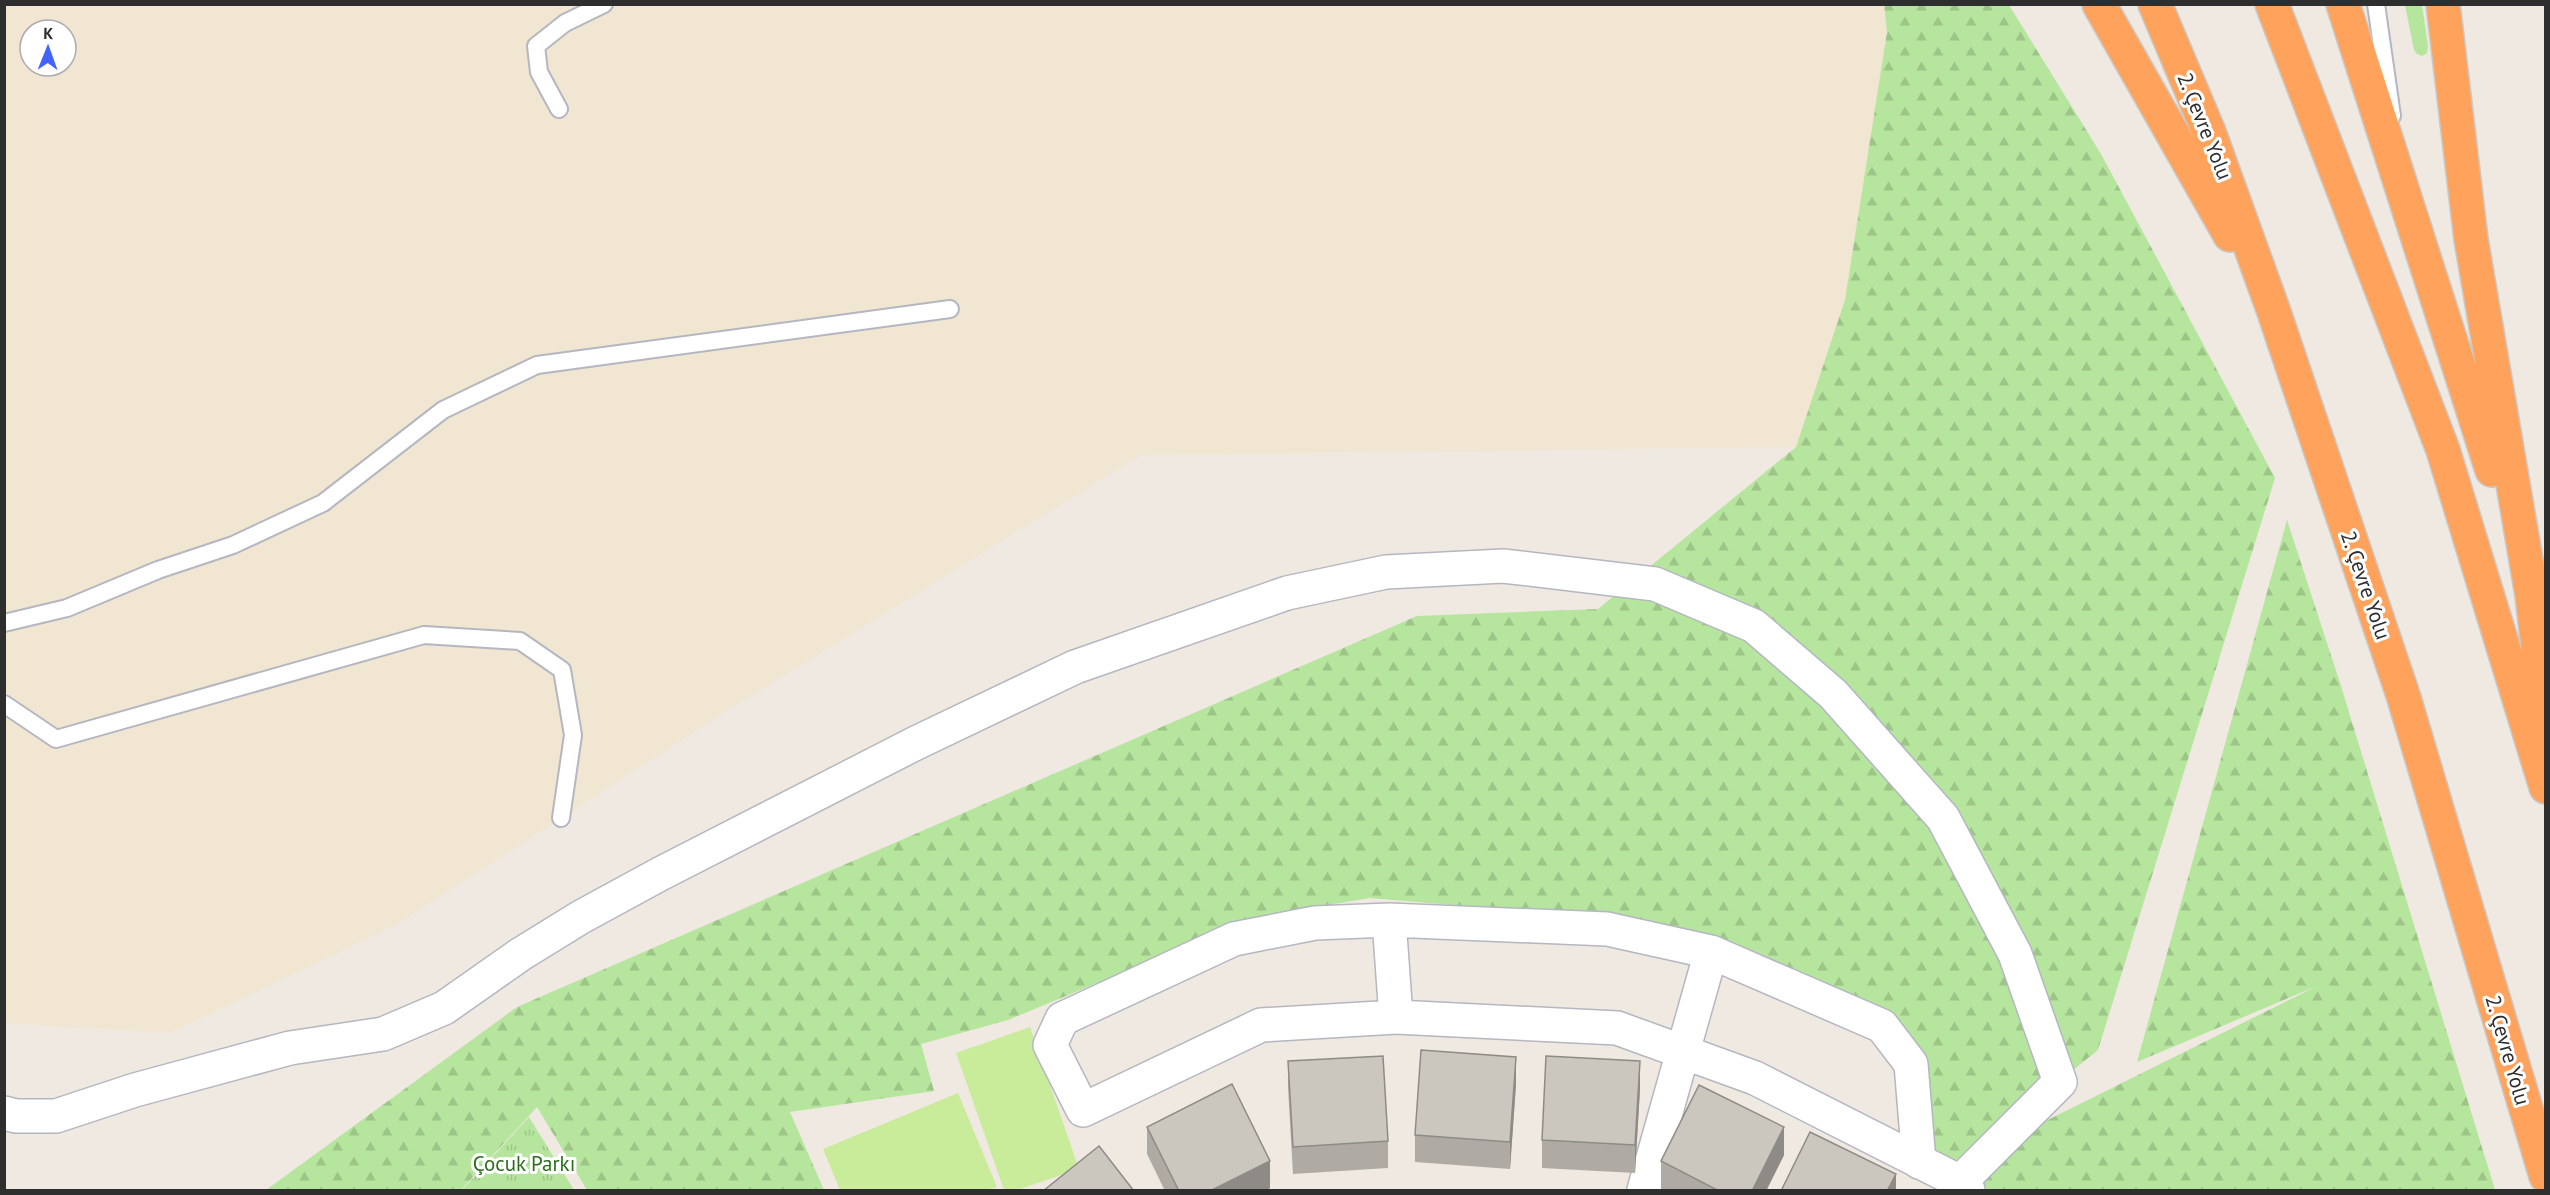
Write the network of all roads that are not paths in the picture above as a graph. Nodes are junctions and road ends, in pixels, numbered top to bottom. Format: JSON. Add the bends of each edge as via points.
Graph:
{"nodes":[{"id":1,"x":604,"y":4,"type":"edge"},
{"id":2,"x":2099,"y":4,"type":"edge"},
{"id":3,"x":2155,"y":4,"type":"edge"},
{"id":4,"x":2272,"y":4,"type":"edge"},
{"id":5,"x":2343,"y":4,"type":"edge"},
{"id":6,"x":2376,"y":4,"type":"edge"},
{"id":7,"x":2443,"y":4,"type":"edge"},
{"id":8,"x":559,"y":109,"type":"dead end"},
{"id":9,"x":2402,"y":185,"type":"junction"},
{"id":10,"x":950,"y":309,"type":"dead end"},
{"id":11,"x":2274,"y":312,"type":"junction"},
{"id":12,"x":2532,"y":595,"type":"junction"},
{"id":13,"x":4,"y":622,"type":"edge"},
{"id":14,"x":4,"y":704,"type":"edge"},
{"id":15,"x":2546,"y":713,"type":"edge"},
{"id":16,"x":2546,"y":788,"type":"edge"},
{"id":17,"x":561,"y":818,"type":"dead end"},
{"id":18,"x":1389,"y":920,"type":"junction"},
{"id":19,"x":1711,"y":952,"type":"junction"},
{"id":20,"x":1396,"y":1017,"type":"junction"},
{"id":21,"x":1683,"y":1052,"type":"junction"},
{"id":22,"x":4,"y":1113,"type":"edge"},
{"id":23,"x":1919,"y":1162,"type":"junction"},
{"id":24,"x":2546,"y":1176,"type":"edge"},
{"id":25,"x":1964,"y":1186,"type":"edge"},
{"id":26,"x":1644,"y":1191,"type":"edge"}],
"edges":[{"from":1,"to":8,"type":"lane","via":[[565,23],[536,46],[539,72]]},
{"from":2,"to":11,"type":"highway"},
{"from":3,"to":11,"type":"highway","name":"2. Çevre Yolu","via":[[2209,132]]},
{"from":4,"to":16,"type":"highway","via":[[2443,450]]},
{"from":5,"to":9,"type":"highway"},
{"from":6,"to":9,"type":"lane"},
{"from":7,"to":12,"type":"highway","via":[[2471,239]]},
{"from":9,"to":12,"type":"highway"},
{"from":10,"to":13,"type":"lane","via":[[537,365],[443,410],[323,503],[233,545],[158,570],[67,608]]},
{"from":11,"to":24,"type":"highway","name":"2. Çevre Yolu","via":[[2404,698]]},
{"from":12,"to":15,"type":"highway"},
{"from":14,"to":17,"type":"lane","via":[[56,739],[424,635],[520,641],[562,670],[573,735]]},
{"from":18,"to":19,"type":"street","via":[[1607,929]]},
{"from":18,"to":20,"type":"street"},
{"from":18,"to":20,"type":"street","via":[[1315,923],[1234,939],[1062,1020],[1050,1045],[1083,1110],[1261,1025]]},
{"from":19,"to":21,"type":"street"},
{"from":19,"to":23,"type":"street","via":[[1882,1026],[1911,1064]]},
{"from":20,"to":21,"type":"street","via":[[1617,1028]]},
{"from":21,"to":23,"type":"street","via":[[1755,1078]]},
{"from":21,"to":26,"type":"street"},
{"from":22,"to":25,"type":"street","via":[[56,1116],[290,1048],[383,1034],[444,1008],[581,916],[660,874],[1075,667],[1287,592],[1386,572],[1503,566],[1655,584],[1754,626],[1833,694],[1943,818],[2015,954],[2060,1082]]},
{"from":23,"to":25,"type":"street"}]}
